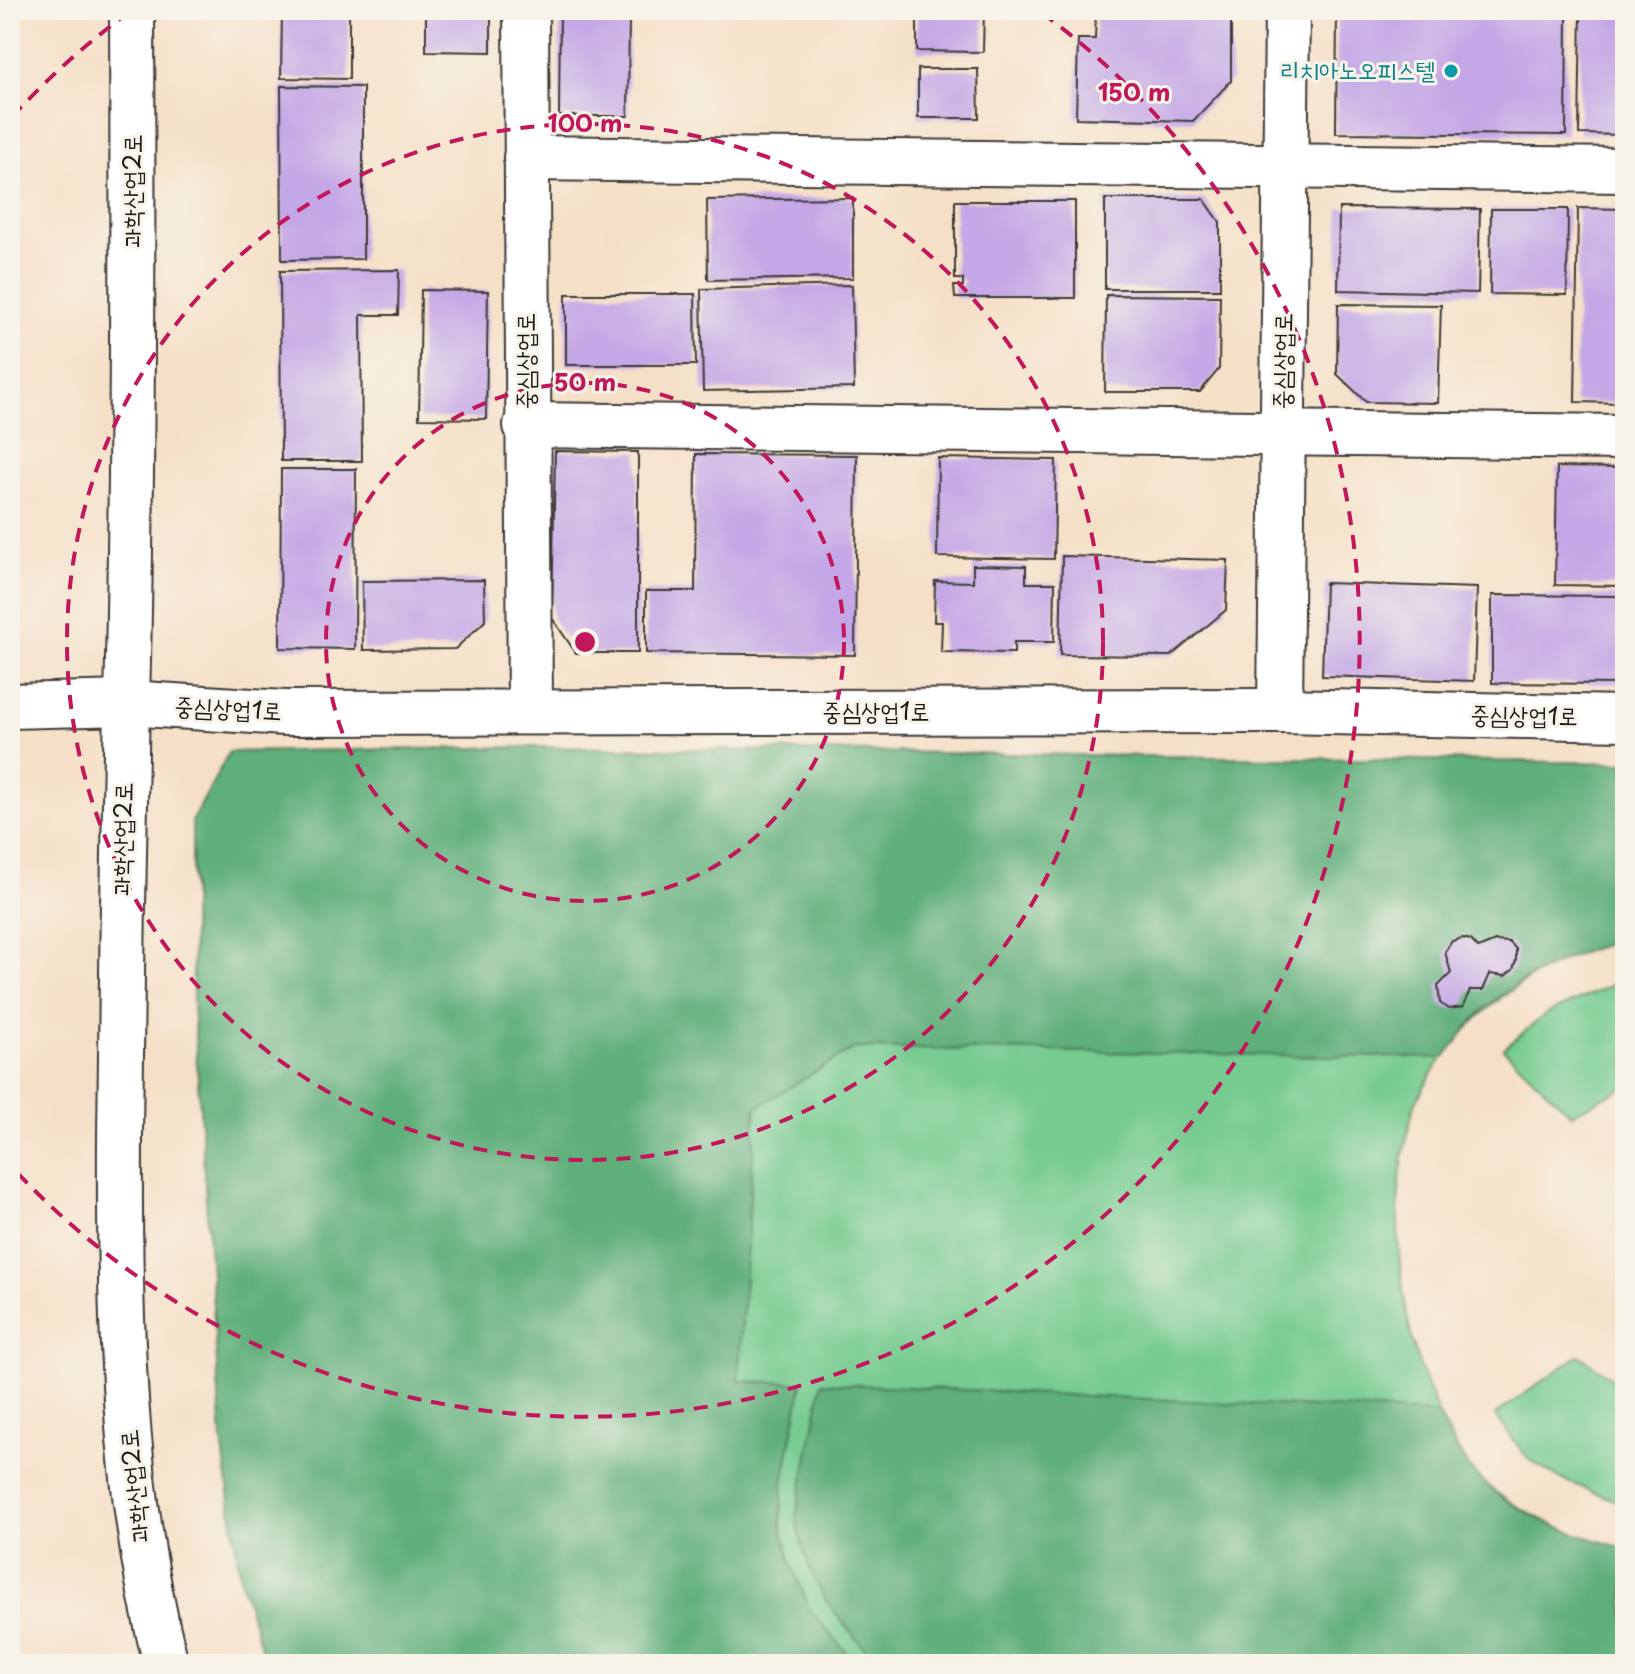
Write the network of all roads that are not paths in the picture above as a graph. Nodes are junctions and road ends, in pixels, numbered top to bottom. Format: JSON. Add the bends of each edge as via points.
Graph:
{"nodes":[{"id":1,"x":132,"y":10,"type":"edge"},
{"id":2,"x":526,"y":10,"type":"edge"},
{"id":3,"x":1287,"y":10,"type":"edge"},
{"id":4,"x":526,"y":158,"type":"junction"},
{"id":5,"x":1286,"y":167,"type":"junction"},
{"id":6,"x":1625,"y":170,"type":"edge"},
{"id":7,"x":526,"y":425,"type":"junction"},
{"id":8,"x":1283,"y":434,"type":"junction"},
{"id":9,"x":1625,"y":437,"type":"edge"},
{"id":10,"x":127,"y":703,"type":"junction"},
{"id":11,"x":10,"y":706,"type":"edge"},
{"id":12,"x":1280,"y":711,"type":"junction"},
{"id":13,"x":530,"y":712,"type":"junction"},
{"id":14,"x":1625,"y":718,"type":"edge"},
{"id":15,"x":166,"y":1664,"type":"edge"}],
"edges":[{"from":1,"to":10,"type":"street","name":"과학산업2로"},
{"from":2,"to":4,"type":"street","name":"중심상업로"},
{"from":3,"to":5,"type":"street","name":"중심상업로"},
{"from":4,"to":5,"type":"street"},
{"from":4,"to":7,"type":"street","name":"중심상업로"},
{"from":5,"to":6,"type":"street"},
{"from":5,"to":8,"type":"street","name":"중심상업로"},
{"from":7,"to":8,"type":"street"},
{"from":7,"to":13,"type":"street","name":"중심상업로"},
{"from":8,"to":9,"type":"street"},
{"from":8,"to":12,"type":"street","name":"중심상업로"},
{"from":10,"to":11,"type":"street","name":"중심상업1로"},
{"from":10,"to":13,"type":"street","name":"중심상업1로","via":[[285,713]]},
{"from":10,"to":15,"type":"street","name":"과학산업2로","via":[[121,840],[121,1272],[129,1472],[149,1597]]},
{"from":12,"to":13,"type":"street","name":"중심상업1로"},
{"from":12,"to":14,"type":"street","name":"중심상업1로"}]}
